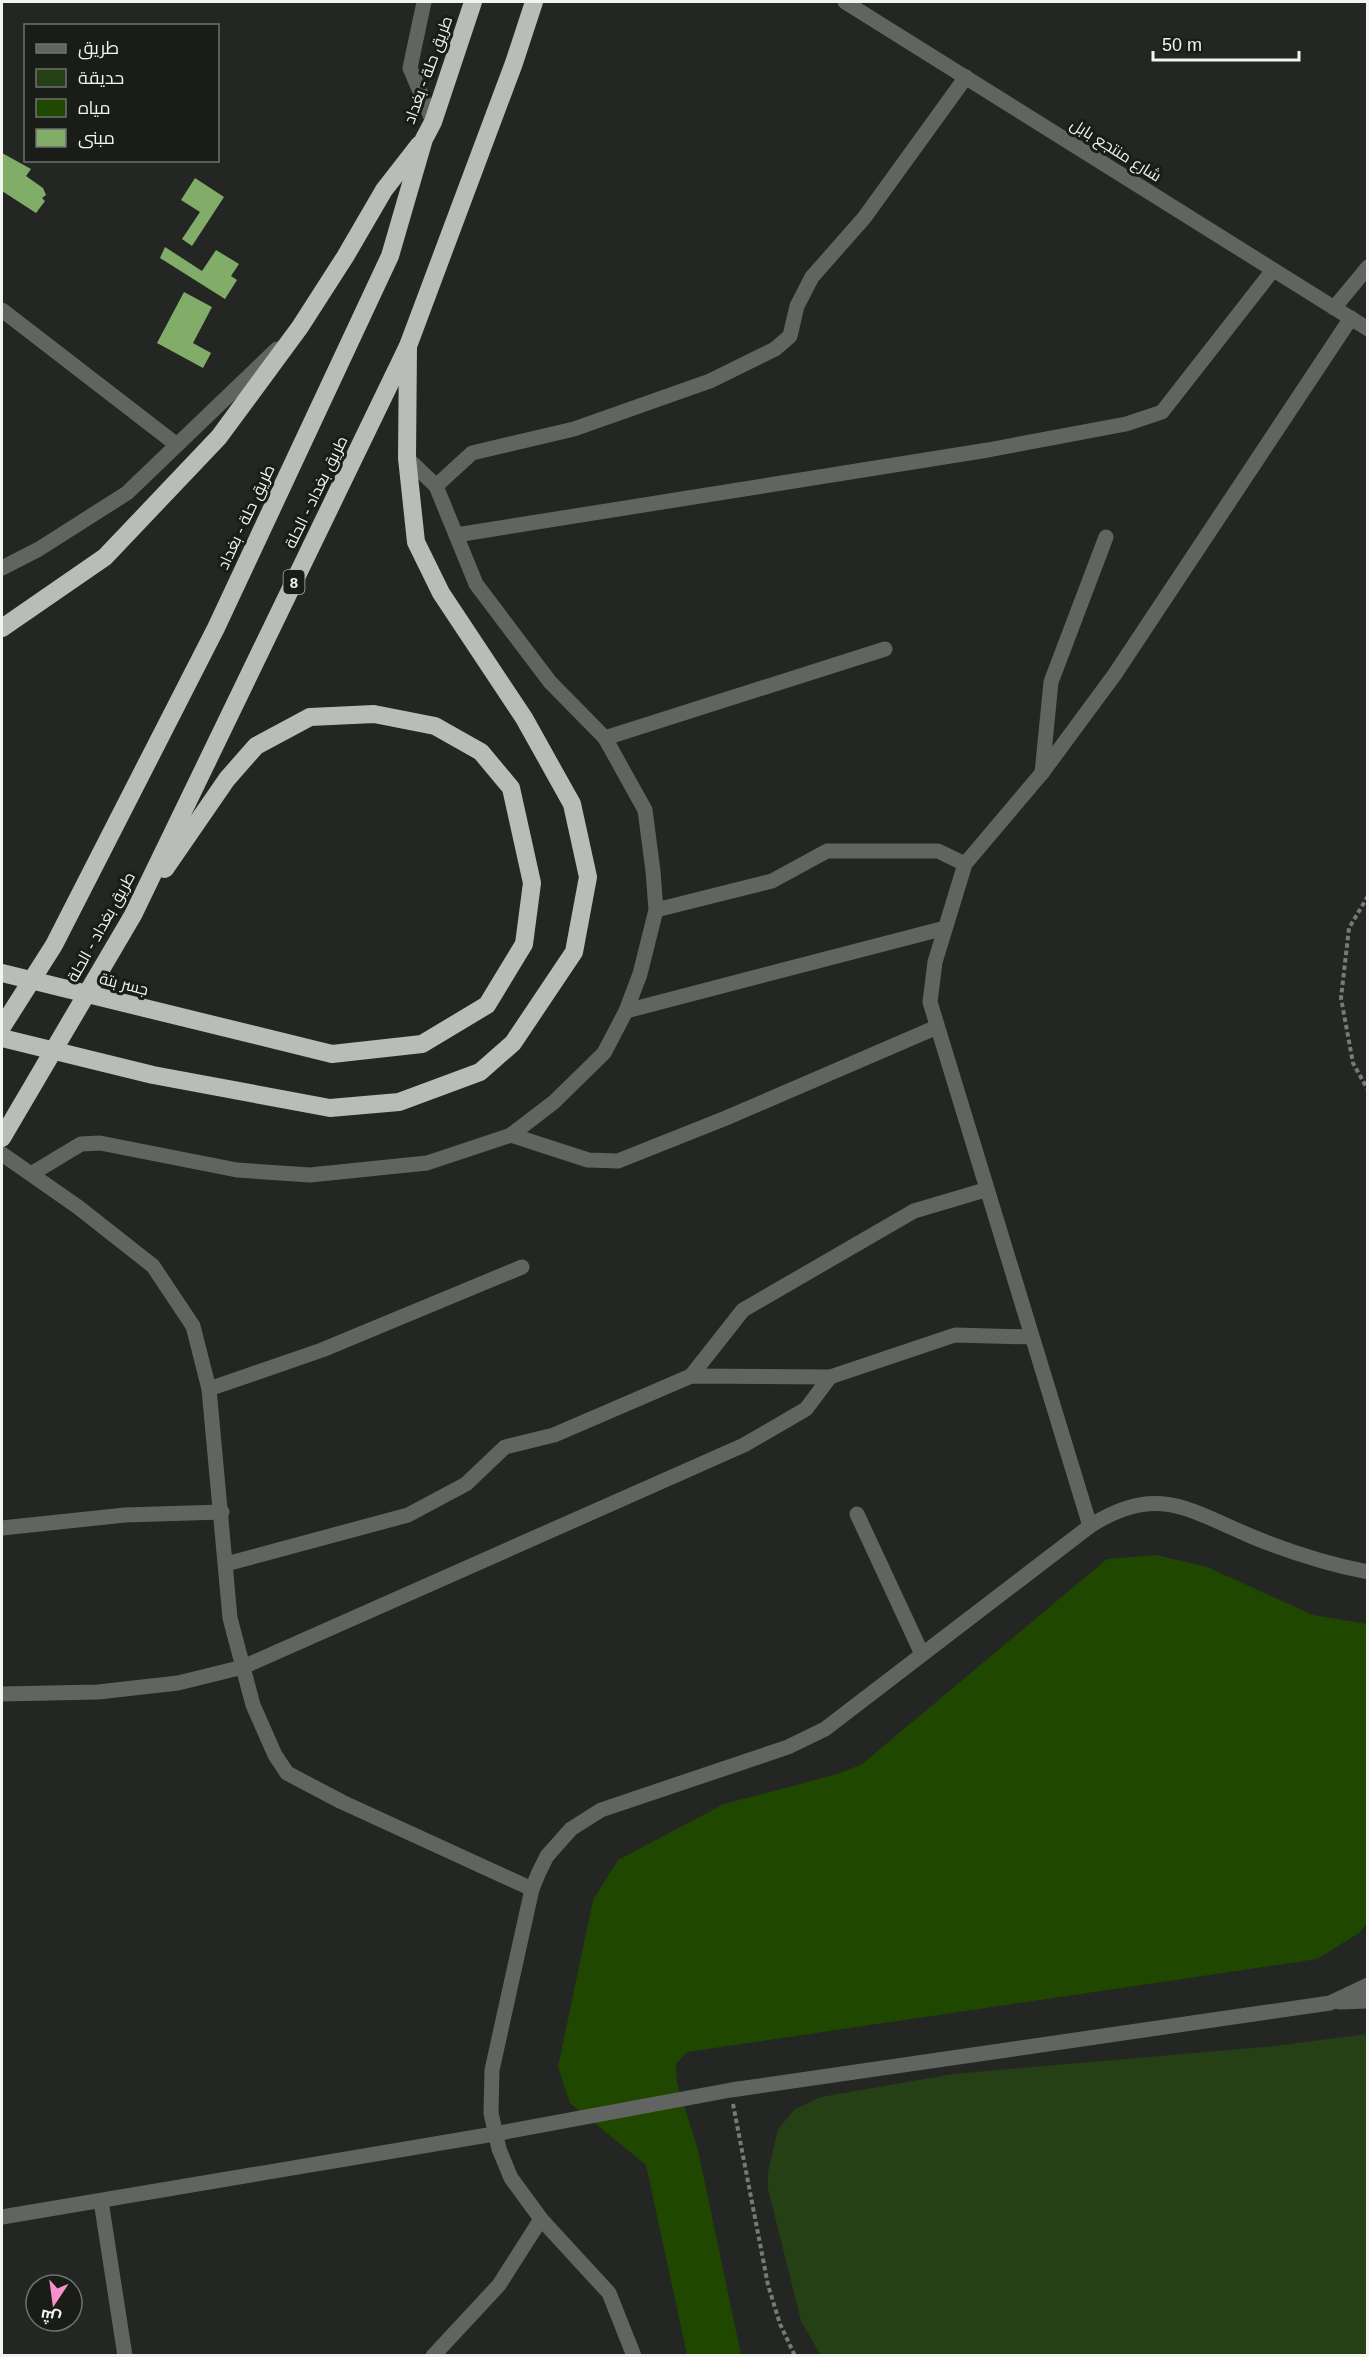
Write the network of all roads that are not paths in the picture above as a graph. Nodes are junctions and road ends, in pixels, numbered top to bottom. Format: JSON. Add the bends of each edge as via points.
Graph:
{"nodes":[{"id":1,"x":424,"y":2,"type":"edge"},
{"id":2,"x":473,"y":2,"type":"edge"},
{"id":3,"x":534,"y":2,"type":"edge"},
{"id":4,"x":845,"y":2,"type":"edge"},
{"id":5,"x":966,"y":77,"type":"junction"},
{"id":6,"x":433,"y":122,"type":"junction"},
{"id":7,"x":424,"y":139,"type":"junction"},
{"id":8,"x":1368,"y":267,"type":"edge"},
{"id":9,"x":1274,"y":270,"type":"junction"},
{"id":10,"x":1334,"y":308,"type":"junction"},
{"id":11,"x":2,"y":310,"type":"edge"},
{"id":12,"x":1351,"y":318,"type":"junction"},
{"id":13,"x":300,"y":327,"type":"junction"},
{"id":14,"x":1368,"y":329,"type":"edge"},
{"id":15,"x":408,"y":346,"type":"junction"},
{"id":16,"x":177,"y":445,"type":"junction"},
{"id":17,"x":407,"y":458,"type":"junction"},
{"id":18,"x":436,"y":486,"type":"junction"},
{"id":19,"x":456,"y":535,"type":"junction"},
{"id":20,"x":1106,"y":537,"type":"dead end"},
{"id":21,"x":2,"y":568,"type":"edge"},
{"id":22,"x":2,"y":628,"type":"edge"},
{"id":23,"x":885,"y":648,"type":"dead end"},
{"id":24,"x":605,"y":738,"type":"junction"},
{"id":25,"x":1042,"y":773,"type":"junction"},
{"id":26,"x":965,"y":864,"type":"junction"},
{"id":27,"x":656,"y":910,"type":"junction"},
{"id":28,"x":133,"y":915,"type":"junction"},
{"id":29,"x":945,"y":928,"type":"junction"},
{"id":30,"x":2,"y":973,"type":"edge"},
{"id":31,"x":626,"y":1011,"type":"junction"},
{"id":32,"x":2,"y":1027,"type":"edge"},
{"id":33,"x":937,"y":1027,"type":"junction"},
{"id":34,"x":2,"y":1038,"type":"edge"},
{"id":35,"x":510,"y":1135,"type":"junction"},
{"id":36,"x":2,"y":1138,"type":"edge"},
{"id":37,"x":2,"y":1154,"type":"edge"},
{"id":38,"x":32,"y":1174,"type":"junction"},
{"id":39,"x":986,"y":1190,"type":"junction"},
{"id":40,"x":522,"y":1267,"type":"dead end"},
{"id":41,"x":1031,"y":1337,"type":"junction"},
{"id":42,"x":691,"y":1376,"type":"junction"},
{"id":43,"x":830,"y":1377,"type":"junction"},
{"id":44,"x":209,"y":1389,"type":"junction"},
{"id":45,"x":222,"y":1512,"type":"junction"},
{"id":46,"x":857,"y":1514,"type":"dead end"},
{"id":47,"x":1090,"y":1526,"type":"junction"},
{"id":48,"x":2,"y":1528,"type":"edge"},
{"id":49,"x":226,"y":1564,"type":"junction"},
{"id":50,"x":1368,"y":1572,"type":"edge"},
{"id":51,"x":922,"y":1654,"type":"junction"},
{"id":52,"x":243,"y":1667,"type":"junction"},
{"id":53,"x":2,"y":1694,"type":"edge"},
{"id":54,"x":532,"y":1889,"type":"junction"},
{"id":55,"x":1368,"y":1985,"type":"edge"},
{"id":56,"x":1368,"y":2001,"type":"edge"},
{"id":57,"x":1330,"y":2003,"type":"junction"},
{"id":58,"x":494,"y":2134,"type":"junction"},
{"id":59,"x":101,"y":2200,"type":"junction"},
{"id":60,"x":2,"y":2217,"type":"edge"},
{"id":61,"x":541,"y":2219,"type":"junction"},
{"id":62,"x":124,"y":2355,"type":"edge"},
{"id":63,"x":434,"y":2355,"type":"edge"},
{"id":64,"x":633,"y":2355,"type":"edge"}],
"edges":[{"from":1,"to":6,"type":"street","via":[[410,68]]},
{"from":2,"to":6,"type":"highway","name":"طريق حلة - بغداد"},
{"from":3,"to":15,"type":"highway","name":"طريق بغداد - الحلة","number":"8"},
{"from":4,"to":5,"type":"street","name":"شارع منتجع بابل"},
{"from":5,"to":9,"type":"street","name":"شارع منتجع بابل"},
{"from":5,"to":18,"type":"street","via":[[864,218],[812,277],[797,306],[790,336],[775,349],[710,381],[574,429],[472,453]]},
{"from":6,"to":7,"type":"highway","name":"طريق حلة - بغداد"},
{"from":7,"to":13,"type":"highway","via":[[384,190]]},
{"from":7,"to":32,"type":"highway","name":"طريق حلة - بغداد","via":[[390,256],[221,618],[54,945]]},
{"from":8,"to":10,"type":"street"},
{"from":9,"to":10,"type":"street","name":"شارع منتجع بابل"},
{"from":9,"to":19,"type":"street","via":[[1162,412],[1135,421],[988,450]]},
{"from":10,"to":12,"type":"street","name":"شارع منتجع بابل"},
{"from":11,"to":16,"type":"street"},
{"from":12,"to":14,"type":"street","name":"شارع منتجع بابل"},
{"from":12,"to":25,"type":"street","via":[[1115,674]]},
{"from":13,"to":16,"type":"street"},
{"from":13,"to":22,"type":"highway","via":[[219,437],[105,557]]},
{"from":15,"to":17,"type":"highway"},
{"from":15,"to":28,"type":"highway","name":"طريق بغداد - الحلة","number":"8"},
{"from":16,"to":21,"type":"street","via":[[127,493]]},
{"from":17,"to":18,"type":"street"},
{"from":17,"to":34,"type":"highway","via":[[416,542],[441,593],[524,718],[572,804],[588,877],[574,952],[513,1043],[480,1072],[399,1102],[330,1108],[153,1075]]},
{"from":18,"to":19,"type":"street"},
{"from":19,"to":24,"type":"street","via":[[476,584],[550,682]]},
{"from":20,"to":25,"type":"street","via":[[1052,682]]},
{"from":23,"to":24,"type":"street"},
{"from":24,"to":27,"type":"street","via":[[645,810]]},
{"from":25,"to":26,"type":"street"},
{"from":26,"to":27,"type":"street","via":[[938,851],[827,852],[772,881]]},
{"from":26,"to":29,"type":"street"},
{"from":27,"to":31,"type":"street"},
{"from":28,"to":30,"type":"highway","name":"جسر بتة","via":[[227,779],[256,746],[310,717],[374,714],[435,726],[481,752],[512,789],[532,883],[524,944],[487,1005],[422,1044],[332,1054]]},
{"from":28,"to":36,"type":"highway","name":"طريق بغداد - الحلة","number":"8"},
{"from":29,"to":31,"type":"street"},
{"from":29,"to":33,"type":"street","via":[[934,962],[930,1002]]},
{"from":31,"to":35,"type":"street","via":[[604,1053],[554,1102]]},
{"from":33,"to":35,"type":"street","via":[[618,1161],[588,1160]]},
{"from":33,"to":39,"type":"street"},
{"from":35,"to":38,"type":"street","via":[[427,1163],[310,1175],[237,1170],[100,1143],[81,1144]]},
{"from":37,"to":38,"type":"street"},
{"from":38,"to":44,"type":"street","via":[[153,1266],[193,1326]]},
{"from":39,"to":41,"type":"street"},
{"from":39,"to":42,"type":"street","via":[[914,1211],[743,1310]]},
{"from":40,"to":44,"type":"street","via":[[322,1350]]},
{"from":41,"to":43,"type":"street","via":[[955,1335]]},
{"from":41,"to":47,"type":"street"},
{"from":42,"to":43,"type":"street"},
{"from":42,"to":49,"type":"street","via":[[554,1435],[505,1447],[466,1484],[408,1515]]},
{"from":43,"to":52,"type":"street","via":[[806,1409],[744,1445]]},
{"from":44,"to":45,"type":"street"},
{"from":45,"to":48,"type":"street","via":[[125,1515]]},
{"from":45,"to":49,"type":"street"},
{"from":46,"to":51,"type":"street"},
{"from":47,"to":50,"type":"street","via":[[1140,1504],[1174,1504],[1205,1513],[1287,1550]]},
{"from":47,"to":51,"type":"street"},
{"from":49,"to":52,"type":"street","via":[[230,1618]]},
{"from":51,"to":54,"type":"street","via":[[809,1738],[586,1818],[558,1841]]},
{"from":52,"to":53,"type":"street","via":[[178,1683],[98,1692]]},
{"from":52,"to":54,"type":"street","via":[[253,1705],[286,1773]]},
{"from":54,"to":58,"type":"street","via":[[492,2070]]},
{"from":55,"to":57,"type":"street"},
{"from":56,"to":57,"type":"street"},
{"from":57,"to":58,"type":"street","via":[[731,2090]]},
{"from":58,"to":59,"type":"street"},
{"from":58,"to":61,"type":"street","via":[[511,2178]]},
{"from":59,"to":60,"type":"street"},
{"from":59,"to":62,"type":"street"},
{"from":61,"to":63,"type":"street","via":[[500,2284]]},
{"from":61,"to":64,"type":"street","via":[[609,2293]]}]}
